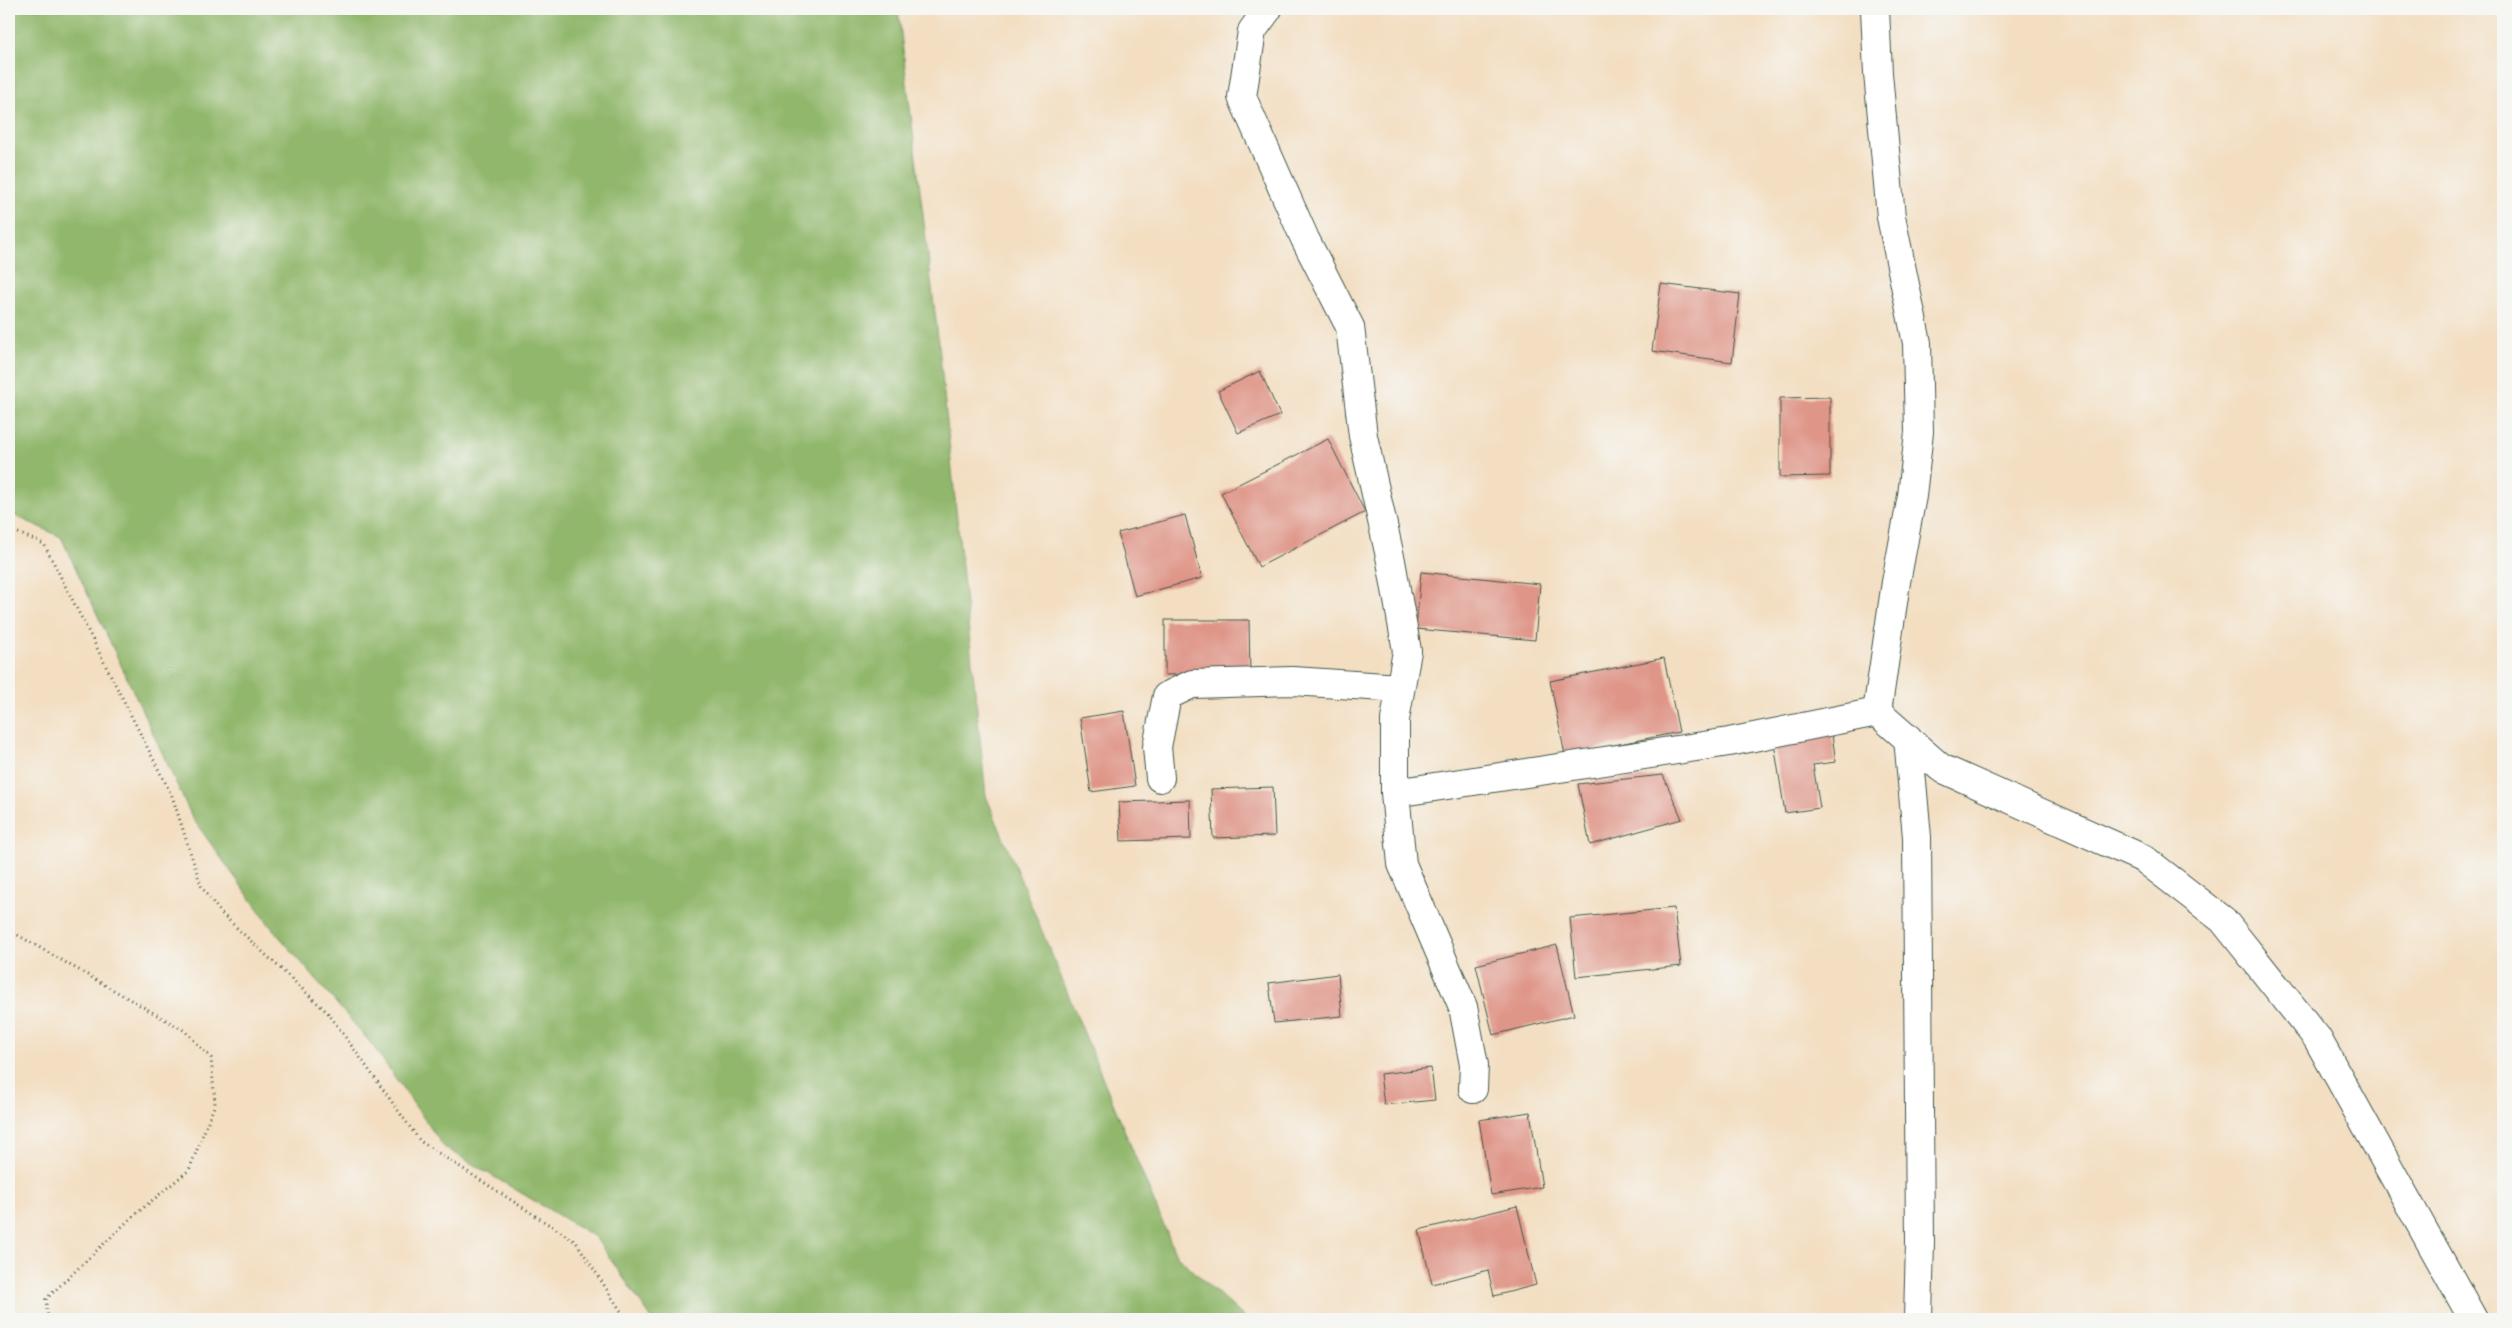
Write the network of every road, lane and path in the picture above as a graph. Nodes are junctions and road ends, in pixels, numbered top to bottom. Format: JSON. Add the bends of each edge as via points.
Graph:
{"nodes":[{"id":1,"x":1268,"y":9,"type":"edge"},
{"id":2,"x":1875,"y":9,"type":"edge"},
{"id":3,"x":9,"y":529,"type":"edge"},
{"id":4,"x":1400,"y":688,"type":"junction"},
{"id":5,"x":1877,"y":712,"type":"junction"},
{"id":6,"x":1908,"y":738,"type":"junction"},
{"id":7,"x":1160,"y":778,"type":"dead end"},
{"id":8,"x":1395,"y":793,"type":"junction"},
{"id":9,"x":9,"y":930,"type":"edge"},
{"id":10,"x":1473,"y":1090,"type":"dead end"},
{"id":11,"x":48,"y":1319,"type":"edge"},
{"id":12,"x":626,"y":1319,"type":"edge"},
{"id":13,"x":1918,"y":1319,"type":"edge"},
{"id":14,"x":2473,"y":1319,"type":"edge"}],
"edges":[{"from":1,"to":4,"type":"street","via":[[1252,31],[1242,97],[1305,239],[1350,327],[1363,436],[1407,651]]},
{"from":2,"to":5,"type":"street","via":[[1891,217],[1917,343],[1919,432],[1912,496]]},
{"from":3,"to":12,"type":"path","via":[[44,544],[172,796],[202,888],[221,913],[328,1013],[420,1141],[576,1242]]},
{"from":4,"to":7,"type":"street","via":[[1293,681],[1192,684],[1167,696],[1157,747]]},
{"from":4,"to":8,"type":"street","via":[[1395,720]]},
{"from":5,"to":6,"type":"street"},
{"from":5,"to":8,"type":"street","via":[[1729,742]]},
{"from":6,"to":13,"type":"street","via":[[1917,837]]},
{"from":6,"to":14,"type":"street","via":[[1942,768],[2144,858],[2223,920],[2317,1038]]},
{"from":8,"to":10,"type":"street","via":[[1402,864],[1463,1007],[1474,1065]]},
{"from":9,"to":11,"type":"path","via":[[185,1031],[210,1058],[215,1104],[189,1170],[131,1218],[46,1299]]}]}
